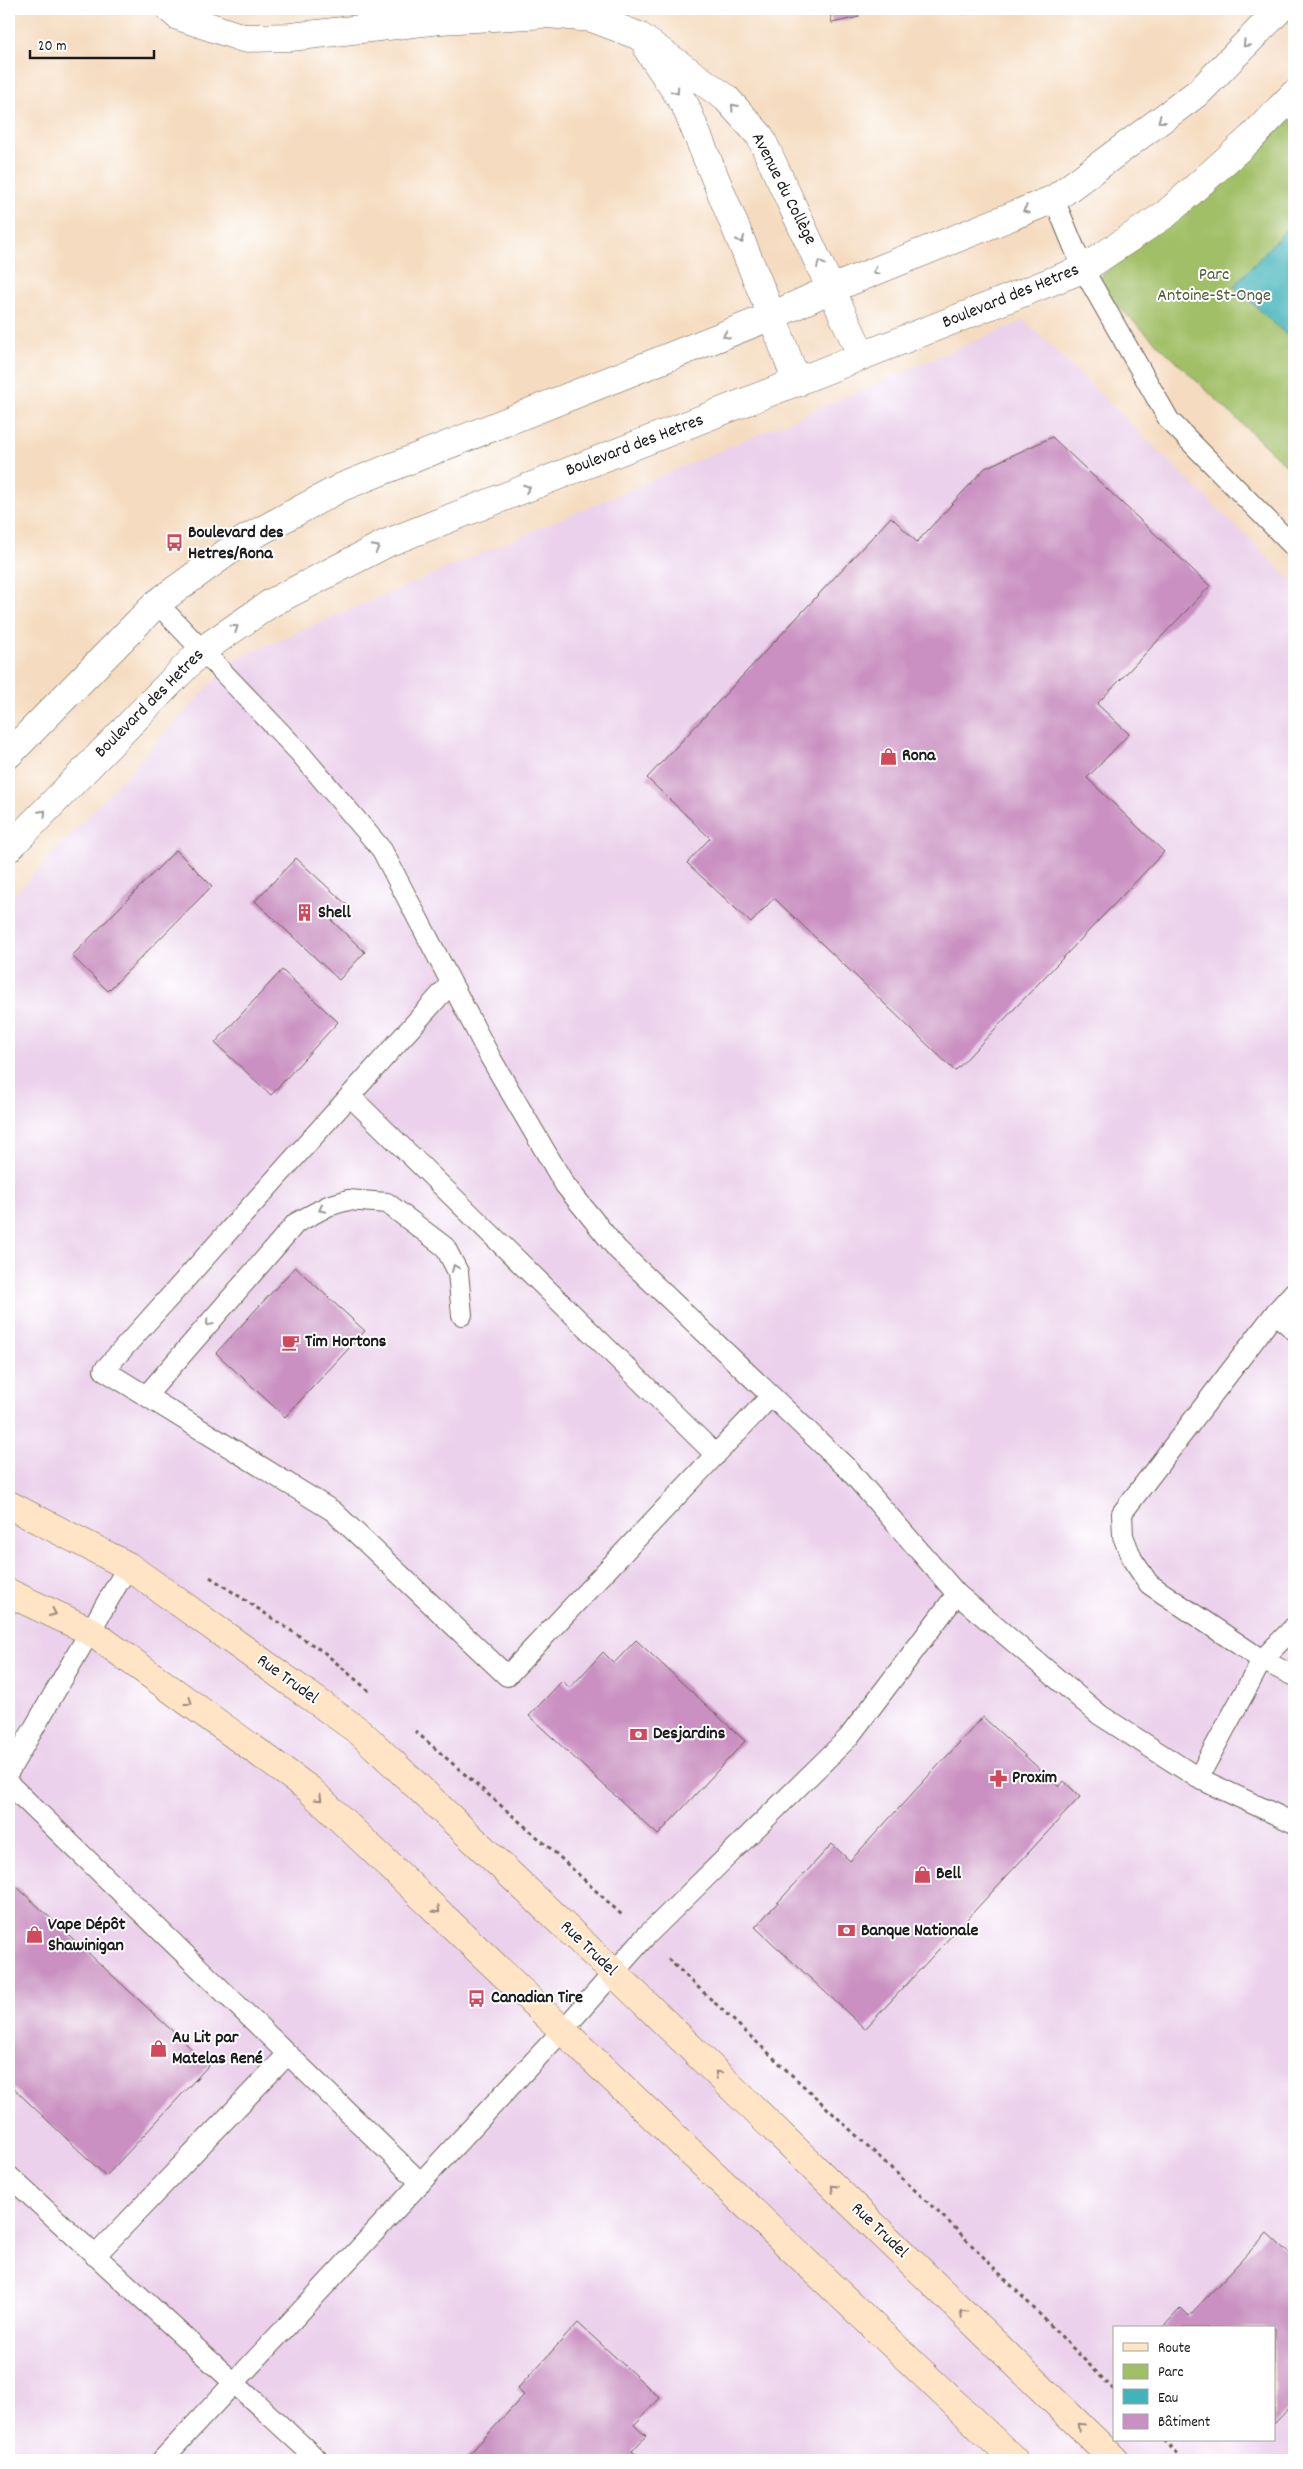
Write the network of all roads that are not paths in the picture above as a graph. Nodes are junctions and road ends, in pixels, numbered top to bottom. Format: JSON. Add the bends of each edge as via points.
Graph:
{"nodes":[{"id":1,"x":170,"y":9,"type":"edge"},
{"id":2,"x":1280,"y":9,"type":"edge"},
{"id":3,"x":639,"y":36,"type":"junction"},
{"id":4,"x":1294,"y":94,"type":"edge"},
{"id":5,"x":1054,"y":199,"type":"junction"},
{"id":6,"x":1083,"y":269,"type":"junction"},
{"id":7,"x":832,"y":289,"type":"junction"},
{"id":8,"x":772,"y":316,"type":"junction"},
{"id":9,"x":862,"y":356,"type":"junction"},
{"id":10,"x":797,"y":383,"type":"junction"},
{"id":11,"x":1294,"y":547,"type":"edge"},
{"id":12,"x":157,"y":603,"type":"junction"},
{"id":13,"x":201,"y":651,"type":"junction"},
{"id":14,"x":9,"y":754,"type":"edge"},
{"id":15,"x":9,"y":848,"type":"edge"},
{"id":16,"x":451,"y":983,"type":"junction"},
{"id":17,"x":350,"y":1096,"type":"junction"},
{"id":18,"x":1294,"y":1292,"type":"edge"},
{"id":19,"x":1275,"y":1313,"type":"junction"},
{"id":20,"x":462,"y":1316,"type":"dead end"},
{"id":21,"x":1294,"y":1330,"type":"edge"},
{"id":22,"x":146,"y":1396,"type":"junction"},
{"id":23,"x":771,"y":1396,"type":"junction"},
{"id":24,"x":716,"y":1455,"type":"junction"},
{"id":25,"x":9,"y":1505,"type":"edge"},
{"id":26,"x":128,"y":1566,"type":"junction"},
{"id":27,"x":9,"y":1593,"type":"edge"},
{"id":28,"x":957,"y":1594,"type":"junction"},
{"id":29,"x":1294,"y":1627,"type":"edge"},
{"id":30,"x":90,"y":1631,"type":"junction"},
{"id":31,"x":1262,"y":1660,"type":"junction"},
{"id":32,"x":1294,"y":1676,"type":"edge"},
{"id":33,"x":9,"y":1772,"type":"edge"},
{"id":34,"x":1198,"y":1778,"type":"junction"},
{"id":35,"x":9,"y":1784,"type":"edge"},
{"id":36,"x":1294,"y":1823,"type":"edge"},
{"id":37,"x":613,"y":1972,"type":"junction"},
{"id":38,"x":563,"y":2030,"type":"junction"},
{"id":39,"x":288,"y":2054,"type":"junction"},
{"id":40,"x":9,"y":2176,"type":"edge"},
{"id":41,"x":421,"y":2183,"type":"junction"},
{"id":42,"x":95,"y":2256,"type":"junction"},
{"id":43,"x":234,"y":2384,"type":"junction"},
{"id":44,"x":162,"y":2460,"type":"edge"},
{"id":45,"x":318,"y":2460,"type":"edge"},
{"id":46,"x":1014,"y":2460,"type":"edge"},
{"id":47,"x":1115,"y":2460,"type":"edge"}],
"edges":[{"from":1,"to":3,"type":"street","name":"Avenue du Collège","via":[[178,16],[243,38],[548,14],[592,18]]},
{"from":2,"to":5,"type":"street","one_way":true,"via":[[1200,91]]},
{"from":7,"to":3,"type":"street","name":"Avenue du Collège","one_way":true,"via":[[760,136],[726,98]]},
{"from":3,"to":8,"type":"street","one_way":true,"via":[[685,104]]},
{"from":4,"to":6,"type":"street","name":"Boulevard des Hetres","via":[[1252,137],[1166,214]]},
{"from":5,"to":6,"type":"lane"},
{"from":5,"to":7,"type":"street","one_way":true},
{"from":6,"to":9,"type":"street","name":"Boulevard des Hetres"},
{"from":6,"to":11,"type":"lane","via":[[1169,420]]},
{"from":7,"to":8,"type":"street"},
{"from":7,"to":9,"type":"street","name":"Avenue du Collège"},
{"from":8,"to":10,"type":"street"},
{"from":8,"to":12,"type":"street","one_way":true,"via":[[342,487],[244,540]]},
{"from":9,"to":10,"type":"street","name":"Boulevard des Hetres"},
{"from":13,"to":10,"type":"street","name":"Boulevard des Hetres","one_way":true,"via":[[271,603],[387,543]]},
{"from":12,"to":13,"type":"lane"},
{"from":12,"to":14,"type":"street"},
{"from":15,"to":13,"type":"street","name":"Boulevard des Hetres","one_way":true},
{"from":13,"to":16,"type":"lane","via":[[299,752],[382,850]]},
{"from":16,"to":17,"type":"lane"},
{"from":16,"to":23,"type":"lane","via":[[565,1185],[617,1249]]},
{"from":17,"to":22,"type":"lane","via":[[104,1370]]},
{"from":17,"to":24,"type":"lane"},
{"from":18,"to":19,"type":"lane"},
{"from":19,"to":21,"type":"lane"},
{"from":19,"to":31,"type":"lane","via":[[1122,1513],[1123,1536],[1132,1559],[1149,1584]]},
{"from":20,"to":22,"type":"lane","one_way":true,"via":[[458,1272],[445,1248],[387,1203],[348,1200],[328,1206],[296,1223]]},
{"from":22,"to":24,"type":"lane","via":[[333,1511],[507,1676]]},
{"from":23,"to":24,"type":"lane"},
{"from":23,"to":28,"type":"lane","via":[[849,1470]]},
{"from":25,"to":26,"type":"main road","name":"Rue Trudel"},
{"from":26,"to":30,"type":"lane"},
{"from":26,"to":37,"type":"main road","name":"Rue Trudel","via":[[360,1732]]},
{"from":27,"to":30,"type":"main road","one_way":true},
{"from":28,"to":34,"type":"lane","via":[[1100,1714]]},
{"from":28,"to":37,"type":"lane","via":[[848,1738]]},
{"from":29,"to":31,"type":"lane"},
{"from":30,"to":33,"type":"lane"},
{"from":30,"to":38,"type":"main road","one_way":true,"via":[[310,1788]]},
{"from":31,"to":32,"type":"lane"},
{"from":31,"to":34,"type":"lane"},
{"from":34,"to":36,"type":"lane"},
{"from":35,"to":39,"type":"lane"},
{"from":37,"to":38,"type":"lane"},
{"from":47,"to":37,"type":"main road","name":"Rue Trudel","one_way":true},
{"from":38,"to":41,"type":"lane"},
{"from":38,"to":46,"type":"main road"},
{"from":39,"to":41,"type":"lane"},
{"from":39,"to":42,"type":"lane"},
{"from":40,"to":42,"type":"lane"},
{"from":41,"to":43,"type":"lane"},
{"from":42,"to":43,"type":"lane"},
{"from":43,"to":44,"type":"lane"},
{"from":43,"to":45,"type":"lane"}]}
